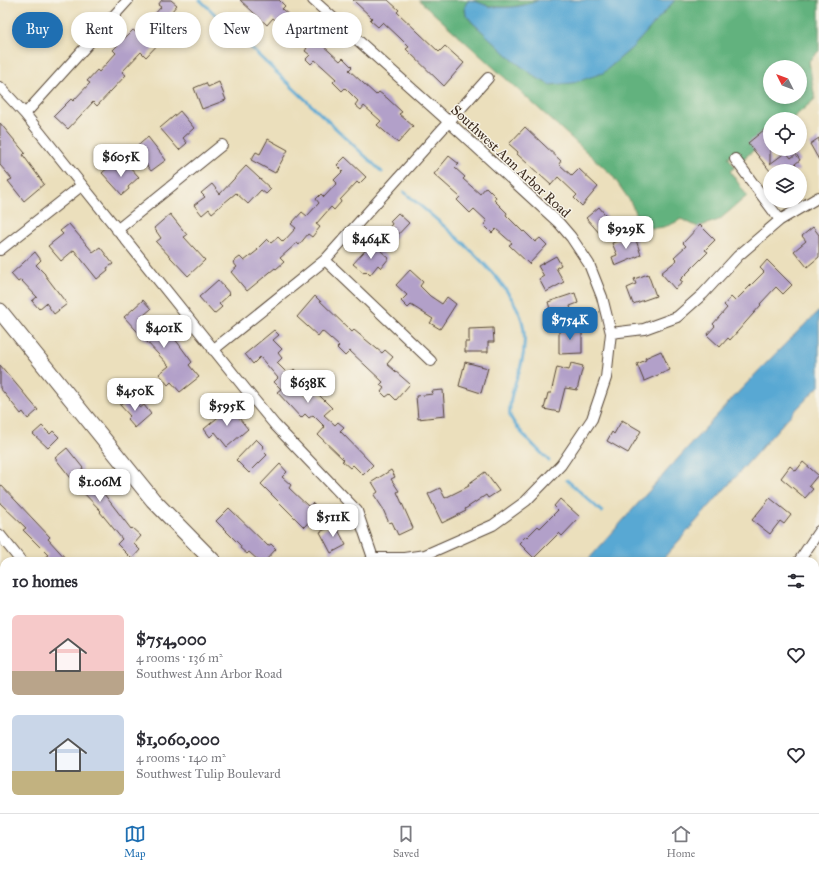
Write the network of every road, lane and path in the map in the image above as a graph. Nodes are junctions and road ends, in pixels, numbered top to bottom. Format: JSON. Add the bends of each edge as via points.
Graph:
{"nodes":[{"id":1,"x":313,"y":0,"type":"edge"},
{"id":2,"x":122,"y":2,"type":"edge"},
{"id":3,"x":488,"y":78,"type":"dead end"},
{"id":4,"x":0,"y":87,"type":"edge"},
{"id":5,"x":25,"y":114,"type":"junction"},
{"id":6,"x":449,"y":122,"type":"junction"},
{"id":7,"x":222,"y":145,"type":"dead end"},
{"id":8,"x":736,"y":159,"type":"dead end"},
{"id":9,"x":81,"y":186,"type":"junction"},
{"id":10,"x":819,"y":197,"type":"edge"},
{"id":11,"x":780,"y":220,"type":"junction"},
{"id":12,"x":117,"y":230,"type":"junction"},
{"id":13,"x":0,"y":250,"type":"edge"},
{"id":14,"x":325,"y":260,"type":"junction"},
{"id":15,"x":0,"y":311,"type":"edge"},
{"id":16,"x":611,"y":334,"type":"junction"},
{"id":17,"x":213,"y":350,"type":"junction"},
{"id":18,"x":431,"y":361,"type":"dead end"},
{"id":19,"x":819,"y":531,"type":"edge"},
{"id":20,"x":0,"y":535,"type":"edge"},
{"id":21,"x":18,"y":557,"type":"edge"},
{"id":22,"x":209,"y":557,"type":"edge"},
{"id":23,"x":370,"y":557,"type":"edge"},
{"id":24,"x":409,"y":557,"type":"edge"},
{"id":25,"x":802,"y":557,"type":"edge"}],
"edges":[{"from":1,"to":6,"type":"street","name":"Southwest Ann Arbor Road"},
{"from":2,"to":5,"type":"street"},
{"from":3,"to":6,"type":"street"},
{"from":4,"to":5,"type":"street"},
{"from":5,"to":9,"type":"street"},
{"from":6,"to":14,"type":"street"},
{"from":6,"to":16,"type":"street","name":"Southwest Ann Arbor Road","via":[[572,238],[595,278]]},
{"from":7,"to":12,"type":"street"},
{"from":8,"to":11,"type":"street"},
{"from":9,"to":12,"type":"street"},
{"from":9,"to":13,"type":"street"},
{"from":10,"to":11,"type":"street"},
{"from":11,"to":16,"type":"street","via":[[738,256],[703,294],[677,317],[644,329]]},
{"from":12,"to":17,"type":"street"},
{"from":14,"to":17,"type":"street"},
{"from":14,"to":18,"type":"street"},
{"from":15,"to":22,"type":"street","via":[[153,500]]},
{"from":16,"to":24,"type":"street","name":"Southwest Ann Arbor Road","via":[[606,378],[592,419],[561,465],[526,501],[493,525],[425,554]]},
{"from":17,"to":23,"type":"street","via":[[275,425],[357,511]]},
{"from":19,"to":25,"type":"street"},
{"from":20,"to":21,"type":"street"}]}
